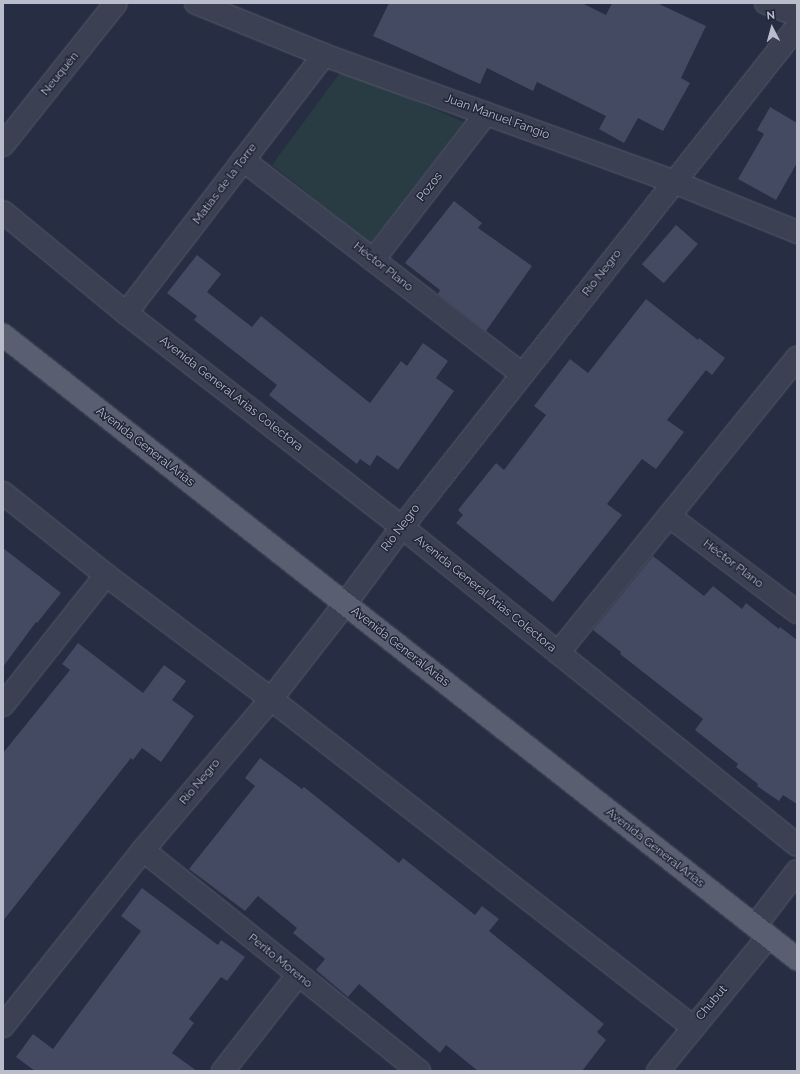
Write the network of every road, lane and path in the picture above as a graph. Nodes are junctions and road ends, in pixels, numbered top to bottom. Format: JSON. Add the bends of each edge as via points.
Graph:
{"nodes":[{"id":1,"x":116,"y":3,"type":"edge"},
{"id":2,"x":196,"y":3,"type":"edge"},
{"id":3,"x":766,"y":3,"type":"edge"},
{"id":4,"x":797,"y":15,"type":"edge"},
{"id":5,"x":797,"y":27,"type":"edge"},
{"id":6,"x":324,"y":55,"type":"junction"},
{"id":7,"x":486,"y":114,"type":"junction"},
{"id":8,"x":3,"y":145,"type":"edge"},
{"id":9,"x":243,"y":160,"type":"junction"},
{"id":10,"x":674,"y":182,"type":"junction"},
{"id":11,"x":3,"y":212,"type":"edge"},
{"id":12,"x":797,"y":232,"type":"edge"},
{"id":13,"x":373,"y":260,"type":"junction"},
{"id":14,"x":126,"y":313,"type":"junction"},
{"id":15,"x":3,"y":335,"type":"edge"},
{"id":16,"x":797,"y":358,"type":"edge"},
{"id":17,"x":522,"y":374,"type":"junction"},
{"id":18,"x":3,"y":493,"type":"edge"},
{"id":19,"x":669,"y":516,"type":"junction"},
{"id":20,"x":402,"y":527,"type":"junction"},
{"id":21,"x":106,"y":575,"type":"junction"},
{"id":22,"x":345,"y":604,"type":"junction"},
{"id":23,"x":796,"y":610,"type":"edge"},
{"id":24,"x":558,"y":653,"type":"junction"},
{"id":25,"x":271,"y":699,"type":"junction"},
{"id":26,"x":3,"y":705,"type":"edge"},
{"id":27,"x":797,"y":844,"type":"edge"},
{"id":28,"x":143,"y":850,"type":"junction"},
{"id":29,"x":797,"y":871,"type":"edge"},
{"id":30,"x":762,"y":932,"type":"junction"},
{"id":31,"x":797,"y":960,"type":"edge"},
{"id":32,"x":298,"y":975,"type":"junction"},
{"id":33,"x":3,"y":1026,"type":"edge"},
{"id":34,"x":692,"y":1027,"type":"junction"},
{"id":35,"x":223,"y":1071,"type":"edge"},
{"id":36,"x":419,"y":1071,"type":"edge"},
{"id":37,"x":658,"y":1071,"type":"edge"}],
"edges":[{"from":1,"to":8,"type":"street","name":"Neuquén"},
{"from":2,"to":6,"type":"street","name":"Juan Manuel Fangio"},
{"from":3,"to":4,"type":"street"},
{"from":5,"to":10,"type":"street","name":"Río Negro"},
{"from":6,"to":7,"type":"street","name":"Juan Manuel Fangio"},
{"from":6,"to":9,"type":"street","name":"Matías de la Torre"},
{"from":7,"to":10,"type":"street","name":"Juan Manuel Fangio"},
{"from":7,"to":13,"type":"street","name":"Pozos"},
{"from":9,"to":13,"type":"street","name":"Héctor Plano"},
{"from":9,"to":14,"type":"street","name":"Matías de la Torre"},
{"from":10,"to":12,"type":"street","name":"Juan Manuel Fangio"},
{"from":10,"to":17,"type":"street","name":"Río Negro"},
{"from":11,"to":14,"type":"street","name":"Avenida General Arias Colectora"},
{"from":13,"to":17,"type":"street","name":"Héctor Plano"},
{"from":14,"to":20,"type":"street","name":"Avenida General Arias Colectora"},
{"from":15,"to":22,"type":"main road","name":"Avenida General Arias"},
{"from":16,"to":19,"type":"street"},
{"from":17,"to":20,"type":"street","name":"Río Negro"},
{"from":18,"to":21,"type":"street"},
{"from":19,"to":23,"type":"street","name":"Héctor Plano"},
{"from":19,"to":24,"type":"street"},
{"from":20,"to":22,"type":"street","name":"Río Negro"},
{"from":20,"to":24,"type":"street","name":"Avenida General Arias Colectora"},
{"from":21,"to":25,"type":"street"},
{"from":21,"to":26,"type":"street"},
{"from":22,"to":25,"type":"street","name":"Río Negro"},
{"from":22,"to":30,"type":"main road","name":"Avenida General Arias"},
{"from":24,"to":27,"type":"street","name":"Avenida General Arias Colectora"},
{"from":25,"to":28,"type":"street","name":"Río Negro"},
{"from":25,"to":34,"type":"street"},
{"from":28,"to":32,"type":"street","name":"Perito Moreno"},
{"from":28,"to":33,"type":"street","name":"Río Negro"},
{"from":29,"to":30,"type":"street","name":"Chubut"},
{"from":30,"to":31,"type":"main road","name":"Avenida General Arias"},
{"from":30,"to":34,"type":"street","name":"Chubut"},
{"from":32,"to":35,"type":"street"},
{"from":32,"to":36,"type":"street","name":"Perito Moreno"},
{"from":34,"to":37,"type":"street","name":"Chubut"}]}
